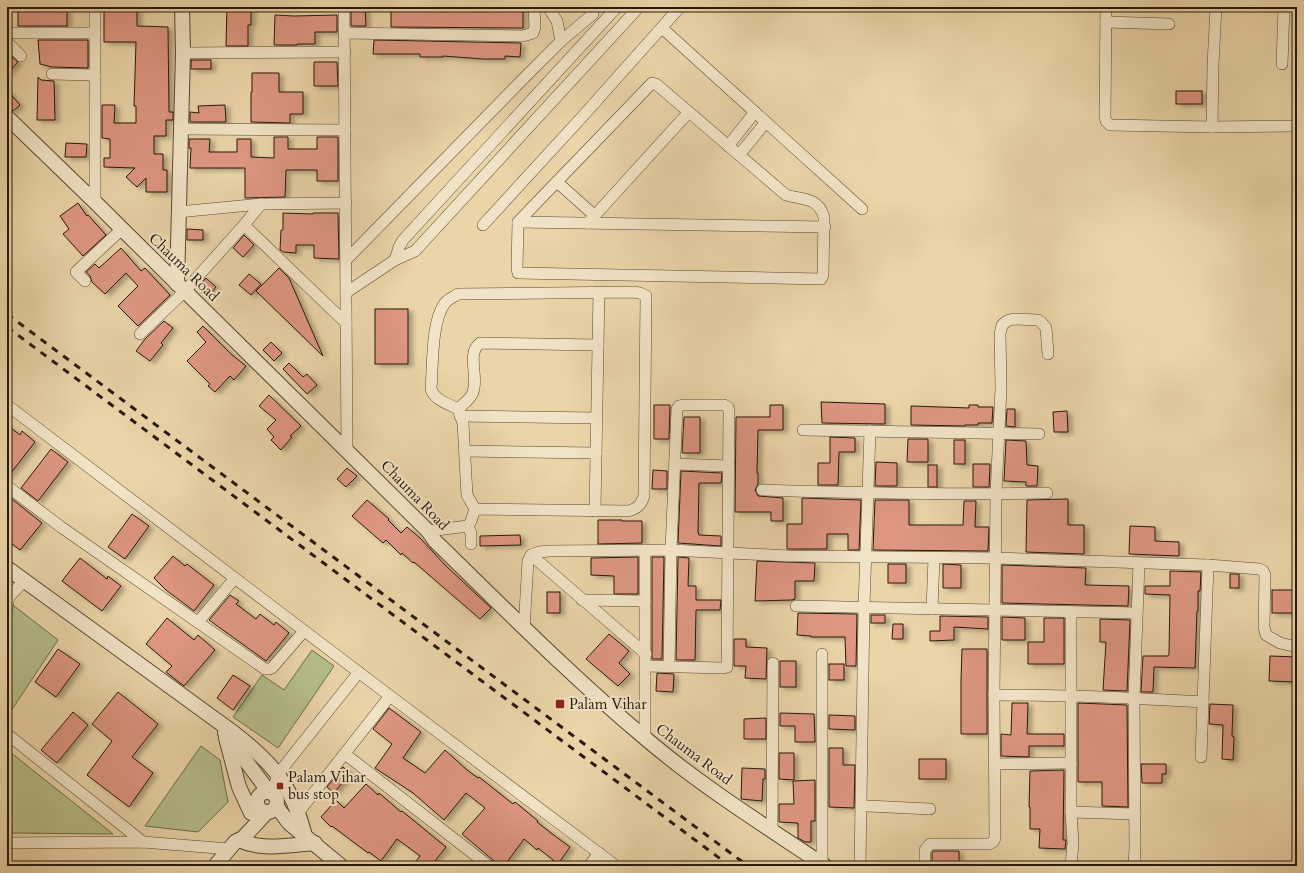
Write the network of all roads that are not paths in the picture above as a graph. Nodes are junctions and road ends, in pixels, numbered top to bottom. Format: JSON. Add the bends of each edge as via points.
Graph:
{"nodes":[{"id":1,"x":95,"y":7,"type":"edge"},
{"id":2,"x":182,"y":7,"type":"edge"},
{"id":3,"x":344,"y":7,"type":"edge"},
{"id":4,"x":534,"y":7,"type":"edge"},
{"id":5,"x":548,"y":7,"type":"edge"},
{"id":6,"x":617,"y":7,"type":"edge"},
{"id":7,"x":639,"y":7,"type":"edge"},
{"id":8,"x":1106,"y":7,"type":"edge"},
{"id":9,"x":1216,"y":7,"type":"edge"},
{"id":10,"x":1284,"y":7,"type":"edge"},
{"id":11,"x":674,"y":9,"type":"edge"},
{"id":12,"x":591,"y":11,"type":"edge"},
{"id":13,"x":604,"y":21,"type":"junction"},
{"id":14,"x":1106,"y":22,"type":"junction"},
{"id":15,"x":1169,"y":24,"type":"dead end"},
{"id":16,"x":662,"y":28,"type":"junction"},
{"id":17,"x":7,"y":33,"type":"edge"},
{"id":18,"x":95,"y":33,"type":"junction"},
{"id":19,"x":345,"y":33,"type":"junction"},
{"id":20,"x":562,"y":41,"type":"junction"},
{"id":21,"x":7,"y":42,"type":"edge"},
{"id":22,"x":345,"y":52,"type":"junction"},
{"id":23,"x":183,"y":53,"type":"junction"},
{"id":24,"x":21,"y":56,"type":"dead end"},
{"id":25,"x":1282,"y":64,"type":"dead end"},
{"id":26,"x":52,"y":74,"type":"dead end"},
{"id":27,"x":95,"y":75,"type":"junction"},
{"id":28,"x":755,"y":112,"type":"junction"},
{"id":29,"x":688,"y":113,"type":"junction"},
{"id":30,"x":7,"y":117,"type":"edge"},
{"id":31,"x":766,"y":122,"type":"junction"},
{"id":32,"x":1297,"y":126,"type":"edge"},
{"id":33,"x":1212,"y":127,"type":"junction"},
{"id":34,"x":181,"y":129,"type":"junction"},
{"id":35,"x":345,"y":130,"type":"junction"},
{"id":36,"x":728,"y":146,"type":"junction"},
{"id":37,"x":740,"y":155,"type":"junction"},
{"id":38,"x":557,"y":182,"type":"junction"},
{"id":39,"x":95,"y":202,"type":"junction"},
{"id":40,"x":346,"y":203,"type":"junction"},
{"id":41,"x":261,"y":204,"type":"junction"},
{"id":42,"x":862,"y":209,"type":"dead end"},
{"id":43,"x":178,"y":212,"type":"junction"},
{"id":44,"x":591,"y":219,"type":"junction"},
{"id":45,"x":518,"y":222,"type":"junction"},
{"id":46,"x":483,"y":224,"type":"dead end"},
{"id":47,"x":244,"y":225,"type":"junction"},
{"id":48,"x":825,"y":227,"type":"junction"},
{"id":49,"x":122,"y":229,"type":"junction"},
{"id":50,"x":347,"y":259,"type":"junction"},
{"id":51,"x":396,"y":260,"type":"junction"},
{"id":52,"x":85,"y":281,"type":"dead end"},
{"id":53,"x":181,"y":288,"type":"junction"},
{"id":54,"x":347,"y":292,"type":"junction"},
{"id":55,"x":599,"y":292,"type":"junction"},
{"id":56,"x":346,"y":323,"type":"junction"},
{"id":57,"x":140,"y":334,"type":"dead end"},
{"id":58,"x":598,"y":345,"type":"junction"},
{"id":59,"x":1048,"y":354,"type":"dead end"},
{"id":60,"x":7,"y":405,"type":"edge"},
{"id":61,"x":459,"y":412,"type":"junction"},
{"id":62,"x":597,"y":418,"type":"junction"},
{"id":63,"x":803,"y":430,"type":"dead end"},
{"id":64,"x":870,"y":431,"type":"junction"},
{"id":65,"x":998,"y":434,"type":"junction"},
{"id":66,"x":1039,"y":434,"type":"dead end"},
{"id":67,"x":347,"y":451,"type":"junction"},
{"id":68,"x":465,"y":451,"type":"junction"},
{"id":69,"x":596,"y":453,"type":"junction"},
{"id":70,"x":674,"y":464,"type":"junction"},
{"id":71,"x":729,"y":466,"type":"junction"},
{"id":72,"x":7,"y":486,"type":"edge"},
{"id":73,"x":762,"y":490,"type":"dead end"},
{"id":74,"x":868,"y":493,"type":"junction"},
{"id":75,"x":996,"y":494,"type":"junction"},
{"id":76,"x":1047,"y":494,"type":"dead end"},
{"id":77,"x":475,"y":509,"type":"junction"},
{"id":78,"x":595,"y":511,"type":"junction"},
{"id":79,"x":468,"y":526,"type":"junction"},
{"id":80,"x":428,"y":531,"type":"junction"},
{"id":81,"x":471,"y":544,"type":"dead end"},
{"id":82,"x":645,"y":550,"type":"junction"},
{"id":83,"x":671,"y":550,"type":"junction"},
{"id":84,"x":728,"y":552,"type":"junction"},
{"id":85,"x":531,"y":555,"type":"junction"},
{"id":86,"x":865,"y":557,"type":"junction"},
{"id":87,"x":934,"y":558,"type":"junction"},
{"id":88,"x":996,"y":558,"type":"junction"},
{"id":89,"x":1139,"y":563,"type":"junction"},
{"id":90,"x":1208,"y":565,"type":"junction"},
{"id":91,"x":7,"y":568,"type":"edge"},
{"id":92,"x":235,"y":578,"type":"junction"},
{"id":93,"x":24,"y":581,"type":"junction"},
{"id":94,"x":582,"y":600,"type":"junction"},
{"id":95,"x":645,"y":601,"type":"junction"},
{"id":96,"x":796,"y":606,"type":"dead end"},
{"id":97,"x":864,"y":607,"type":"junction"},
{"id":98,"x":7,"y":608,"type":"edge"},
{"id":99,"x":932,"y":609,"type":"junction"},
{"id":100,"x":995,"y":610,"type":"junction"},
{"id":101,"x":1071,"y":612,"type":"junction"},
{"id":102,"x":1137,"y":613,"type":"junction"},
{"id":103,"x":198,"y":622,"type":"junction"},
{"id":104,"x":524,"y":629,"type":"junction"},
{"id":105,"x":304,"y":630,"type":"junction"},
{"id":106,"x":1297,"y":647,"type":"edge"},
{"id":107,"x":646,"y":654,"type":"junction"},
{"id":108,"x":822,"y":654,"type":"dead end"},
{"id":109,"x":773,"y":663,"type":"dead end"},
{"id":110,"x":646,"y":666,"type":"junction"},
{"id":111,"x":669,"y":667,"type":"junction"},
{"id":112,"x":359,"y":672,"type":"junction"},
{"id":113,"x":390,"y":696,"type":"junction"},
{"id":114,"x":994,"y":696,"type":"junction"},
{"id":115,"x":1070,"y":696,"type":"junction"},
{"id":116,"x":1134,"y":698,"type":"junction"},
{"id":117,"x":1203,"y":702,"type":"junction"},
{"id":118,"x":221,"y":727,"type":"junction"},
{"id":119,"x":7,"y":734,"type":"edge"},
{"id":120,"x":645,"y":739,"type":"junction"},
{"id":121,"x":344,"y":754,"type":"junction"},
{"id":122,"x":1201,"y":757,"type":"dead end"},
{"id":123,"x":1071,"y":763,"type":"junction"},
{"id":124,"x":995,"y":764,"type":"junction"},
{"id":125,"x":278,"y":774,"type":"junction"},
{"id":126,"x":866,"y":800,"type":"junction"},
{"id":127,"x":265,"y":804,"type":"junction"},
{"id":128,"x":930,"y":809,"type":"dead end"},
{"id":129,"x":299,"y":812,"type":"junction"},
{"id":130,"x":1071,"y":812,"type":"junction"},
{"id":131,"x":1135,"y":814,"type":"junction"},
{"id":132,"x":868,"y":822,"type":"dead end"},
{"id":133,"x":290,"y":823,"type":"junction"},
{"id":134,"x":772,"y":831,"type":"junction"},
{"id":135,"x":310,"y":840,"type":"junction"},
{"id":136,"x":143,"y":842,"type":"junction"},
{"id":137,"x":7,"y":843,"type":"edge"},
{"id":138,"x":235,"y":843,"type":"junction"},
{"id":139,"x":598,"y":853,"type":"junction"},
{"id":140,"x":824,"y":865,"type":"edge"},
{"id":141,"x":215,"y":866,"type":"edge"},
{"id":142,"x":341,"y":866,"type":"edge"},
{"id":143,"x":489,"y":866,"type":"edge"},
{"id":144,"x":589,"y":866,"type":"edge"},
{"id":145,"x":616,"y":866,"type":"edge"},
{"id":146,"x":860,"y":866,"type":"edge"},
{"id":147,"x":925,"y":866,"type":"edge"},
{"id":148,"x":1071,"y":866,"type":"edge"},
{"id":149,"x":1134,"y":866,"type":"edge"}],
"edges":[{"from":1,"to":18,"type":"street"},
{"from":2,"to":23,"type":"street"},
{"from":3,"to":19,"type":"street"},
{"from":4,"to":19,"type":"street","via":[[533,33],[523,36]]},
{"from":5,"to":20,"type":"street","via":[[557,21]]},
{"from":6,"to":13,"type":"street"},
{"from":7,"to":51,"type":"street","via":[[415,251]]},
{"from":8,"to":14,"type":"street"},
{"from":9,"to":33,"type":"street"},
{"from":10,"to":25,"type":"street"},
{"from":11,"to":16,"type":"street"},
{"from":12,"to":13,"type":"street"},
{"from":12,"to":20,"type":"street"},
{"from":13,"to":51,"type":"street","via":[[403,240]]},
{"from":14,"to":15,"type":"street"},
{"from":14,"to":33,"type":"street","via":[[1107,123]]},
{"from":16,"to":28,"type":"street"},
{"from":16,"to":46,"type":"street"},
{"from":17,"to":18,"type":"street"},
{"from":18,"to":27,"type":"street"},
{"from":19,"to":22,"type":"street"},
{"from":20,"to":50,"type":"street"},
{"from":21,"to":24,"type":"street"},
{"from":22,"to":23,"type":"street"},
{"from":22,"to":35,"type":"street"},
{"from":23,"to":34,"type":"street"},
{"from":26,"to":27,"type":"street"},
{"from":27,"to":39,"type":"street"},
{"from":28,"to":31,"type":"street"},
{"from":28,"to":36,"type":"street"},
{"from":29,"to":36,"type":"street"},
{"from":29,"to":38,"type":"street","via":[[656,84],[650,84]]},
{"from":29,"to":44,"type":"street"},
{"from":30,"to":39,"type":"street","name":"Chauma Road"},
{"from":31,"to":37,"type":"street"},
{"from":31,"to":42,"type":"street"},
{"from":32,"to":33,"type":"street"},
{"from":34,"to":35,"type":"street"},
{"from":34,"to":43,"type":"street"},
{"from":35,"to":40,"type":"street"},
{"from":36,"to":37,"type":"street"},
{"from":37,"to":48,"type":"street","via":[[786,196],[808,200],[818,205],[822,210]]},
{"from":38,"to":44,"type":"street"},
{"from":38,"to":45,"type":"street"},
{"from":39,"to":49,"type":"street","name":"Chauma Road"},
{"from":40,"to":41,"type":"street"},
{"from":40,"to":50,"type":"street"},
{"from":41,"to":43,"type":"street"},
{"from":41,"to":47,"type":"street"},
{"from":43,"to":53,"type":"street"},
{"from":44,"to":45,"type":"street"},
{"from":44,"to":48,"type":"street"},
{"from":45,"to":48,"type":"street","via":[[517,269],[520,273],[818,279],[823,277]]},
{"from":47,"to":53,"type":"street"},
{"from":47,"to":56,"type":"street"},
{"from":49,"to":52,"type":"street","via":[[76,272]]},
{"from":49,"to":53,"type":"street","name":"Chauma Road"},
{"from":50,"to":54,"type":"street"},
{"from":51,"to":54,"type":"street"},
{"from":53,"to":57,"type":"street"},
{"from":53,"to":67,"type":"street","name":"Chauma Road"},
{"from":54,"to":56,"type":"street"},
{"from":55,"to":58,"type":"street"},
{"from":55,"to":61,"type":"street","via":[[458,294],[445,303],[435,331],[431,389],[434,396]]},
{"from":55,"to":78,"type":"street","via":[[640,293],[647,299],[644,496],[641,504],[634,510]]},
{"from":56,"to":67,"type":"street"},
{"from":58,"to":61,"type":"street","via":[[480,343],[474,352],[473,392]]},
{"from":58,"to":62,"type":"street"},
{"from":59,"to":65,"type":"street","via":[[1046,328],[1042,322],[1013,319],[1002,325]]},
{"from":60,"to":92,"type":"street"},
{"from":61,"to":62,"type":"street"},
{"from":61,"to":68,"type":"street"},
{"from":62,"to":69,"type":"street"},
{"from":63,"to":64,"type":"street"},
{"from":64,"to":65,"type":"street"},
{"from":64,"to":74,"type":"street"},
{"from":65,"to":66,"type":"street"},
{"from":65,"to":75,"type":"street"},
{"from":67,"to":80,"type":"street","name":"Chauma Road"},
{"from":68,"to":69,"type":"street"},
{"from":68,"to":77,"type":"street","via":[[468,495]]},
{"from":69,"to":78,"type":"street"},
{"from":70,"to":71,"type":"street"},
{"from":70,"to":71,"type":"street","via":[[679,406],[724,405],[728,407],[729,412]]},
{"from":70,"to":83,"type":"street"},
{"from":71,"to":84,"type":"street"},
{"from":72,"to":103,"type":"street","via":[[61,527]]},
{"from":73,"to":74,"type":"street"},
{"from":74,"to":75,"type":"street"},
{"from":74,"to":86,"type":"street"},
{"from":75,"to":76,"type":"street"},
{"from":75,"to":88,"type":"street"},
{"from":77,"to":78,"type":"street"},
{"from":77,"to":79,"type":"street"},
{"from":79,"to":80,"type":"street"},
{"from":79,"to":81,"type":"street"},
{"from":80,"to":104,"type":"street","name":"Chauma Road"},
{"from":82,"to":83,"type":"street"},
{"from":82,"to":85,"type":"street","via":[[549,551]]},
{"from":82,"to":95,"type":"street"},
{"from":83,"to":84,"type":"street"},
{"from":83,"to":111,"type":"street"},
{"from":84,"to":86,"type":"street"},
{"from":84,"to":111,"type":"street","via":[[727,667]]},
{"from":85,"to":94,"type":"street"},
{"from":85,"to":104,"type":"street","via":[[528,561]]},
{"from":86,"to":87,"type":"street"},
{"from":86,"to":97,"type":"street"},
{"from":87,"to":88,"type":"street"},
{"from":87,"to":99,"type":"street"},
{"from":88,"to":89,"type":"street"},
{"from":88,"to":100,"type":"street"},
{"from":89,"to":90,"type":"street"},
{"from":89,"to":102,"type":"street"},
{"from":90,"to":106,"type":"street","via":[[1263,571],[1266,635],[1280,643]]},
{"from":90,"to":117,"type":"street"},
{"from":91,"to":93,"type":"street"},
{"from":92,"to":103,"type":"street"},
{"from":92,"to":105,"type":"street"},
{"from":93,"to":98,"type":"street","via":[[8,597]]},
{"from":93,"to":118,"type":"street"},
{"from":94,"to":95,"type":"street"},
{"from":94,"to":107,"type":"street"},
{"from":95,"to":107,"type":"street"},
{"from":96,"to":97,"type":"street"},
{"from":97,"to":99,"type":"street"},
{"from":97,"to":126,"type":"street"},
{"from":99,"to":100,"type":"street"},
{"from":100,"to":101,"type":"street"},
{"from":100,"to":114,"type":"street"},
{"from":101,"to":102,"type":"street"},
{"from":101,"to":115,"type":"street"},
{"from":102,"to":116,"type":"street"},
{"from":103,"to":105,"type":"street","via":[[269,669]]},
{"from":104,"to":120,"type":"street","name":"Chauma Road"},
{"from":105,"to":112,"type":"street"},
{"from":107,"to":110,"type":"street"},
{"from":108,"to":140,"type":"street","via":[[821,849]]},
{"from":109,"to":134,"type":"street"},
{"from":110,"to":111,"type":"street"},
{"from":110,"to":120,"type":"street"},
{"from":112,"to":113,"type":"street"},
{"from":112,"to":125,"type":"street"},
{"from":113,"to":121,"type":"street"},
{"from":113,"to":139,"type":"street"},
{"from":114,"to":115,"type":"street"},
{"from":114,"to":124,"type":"street"},
{"from":115,"to":116,"type":"street"},
{"from":115,"to":123,"type":"street"},
{"from":116,"to":117,"type":"street"},
{"from":116,"to":131,"type":"street"},
{"from":117,"to":122,"type":"street"},
{"from":118,"to":125,"type":"street","via":[[256,750]]},
{"from":118,"to":127,"type":"street"},
{"from":118,"to":127,"type":"street","via":[[239,787]]},
{"from":119,"to":136,"type":"street"},
{"from":120,"to":134,"type":"street","name":"Chauma Road","via":[[681,768]]},
{"from":121,"to":129,"type":"street"},
{"from":121,"to":143,"type":"street"},
{"from":123,"to":124,"type":"street"},
{"from":123,"to":130,"type":"street"},
{"from":124,"to":147,"type":"street","via":[[993,842],[930,844],[925,850]]},
{"from":125,"to":127,"type":"street"},
{"from":125,"to":129,"type":"street"},
{"from":126,"to":128,"type":"street"},
{"from":126,"to":132,"type":"street"},
{"from":126,"to":146,"type":"street"},
{"from":127,"to":133,"type":"street"},
{"from":127,"to":138,"type":"street","via":[[236,834]]},
{"from":129,"to":133,"type":"street"},
{"from":129,"to":135,"type":"street"},
{"from":130,"to":131,"type":"street"},
{"from":130,"to":148,"type":"street"},
{"from":131,"to":149,"type":"street"},
{"from":133,"to":135,"type":"street"},
{"from":134,"to":140,"type":"street","name":"Chauma Road"},
{"from":135,"to":138,"type":"street","via":[[259,846]]},
{"from":135,"to":142,"type":"street"},
{"from":136,"to":137,"type":"street"},
{"from":136,"to":138,"type":"street"},
{"from":138,"to":141,"type":"street"},
{"from":139,"to":144,"type":"street"},
{"from":139,"to":145,"type":"street"}]}
